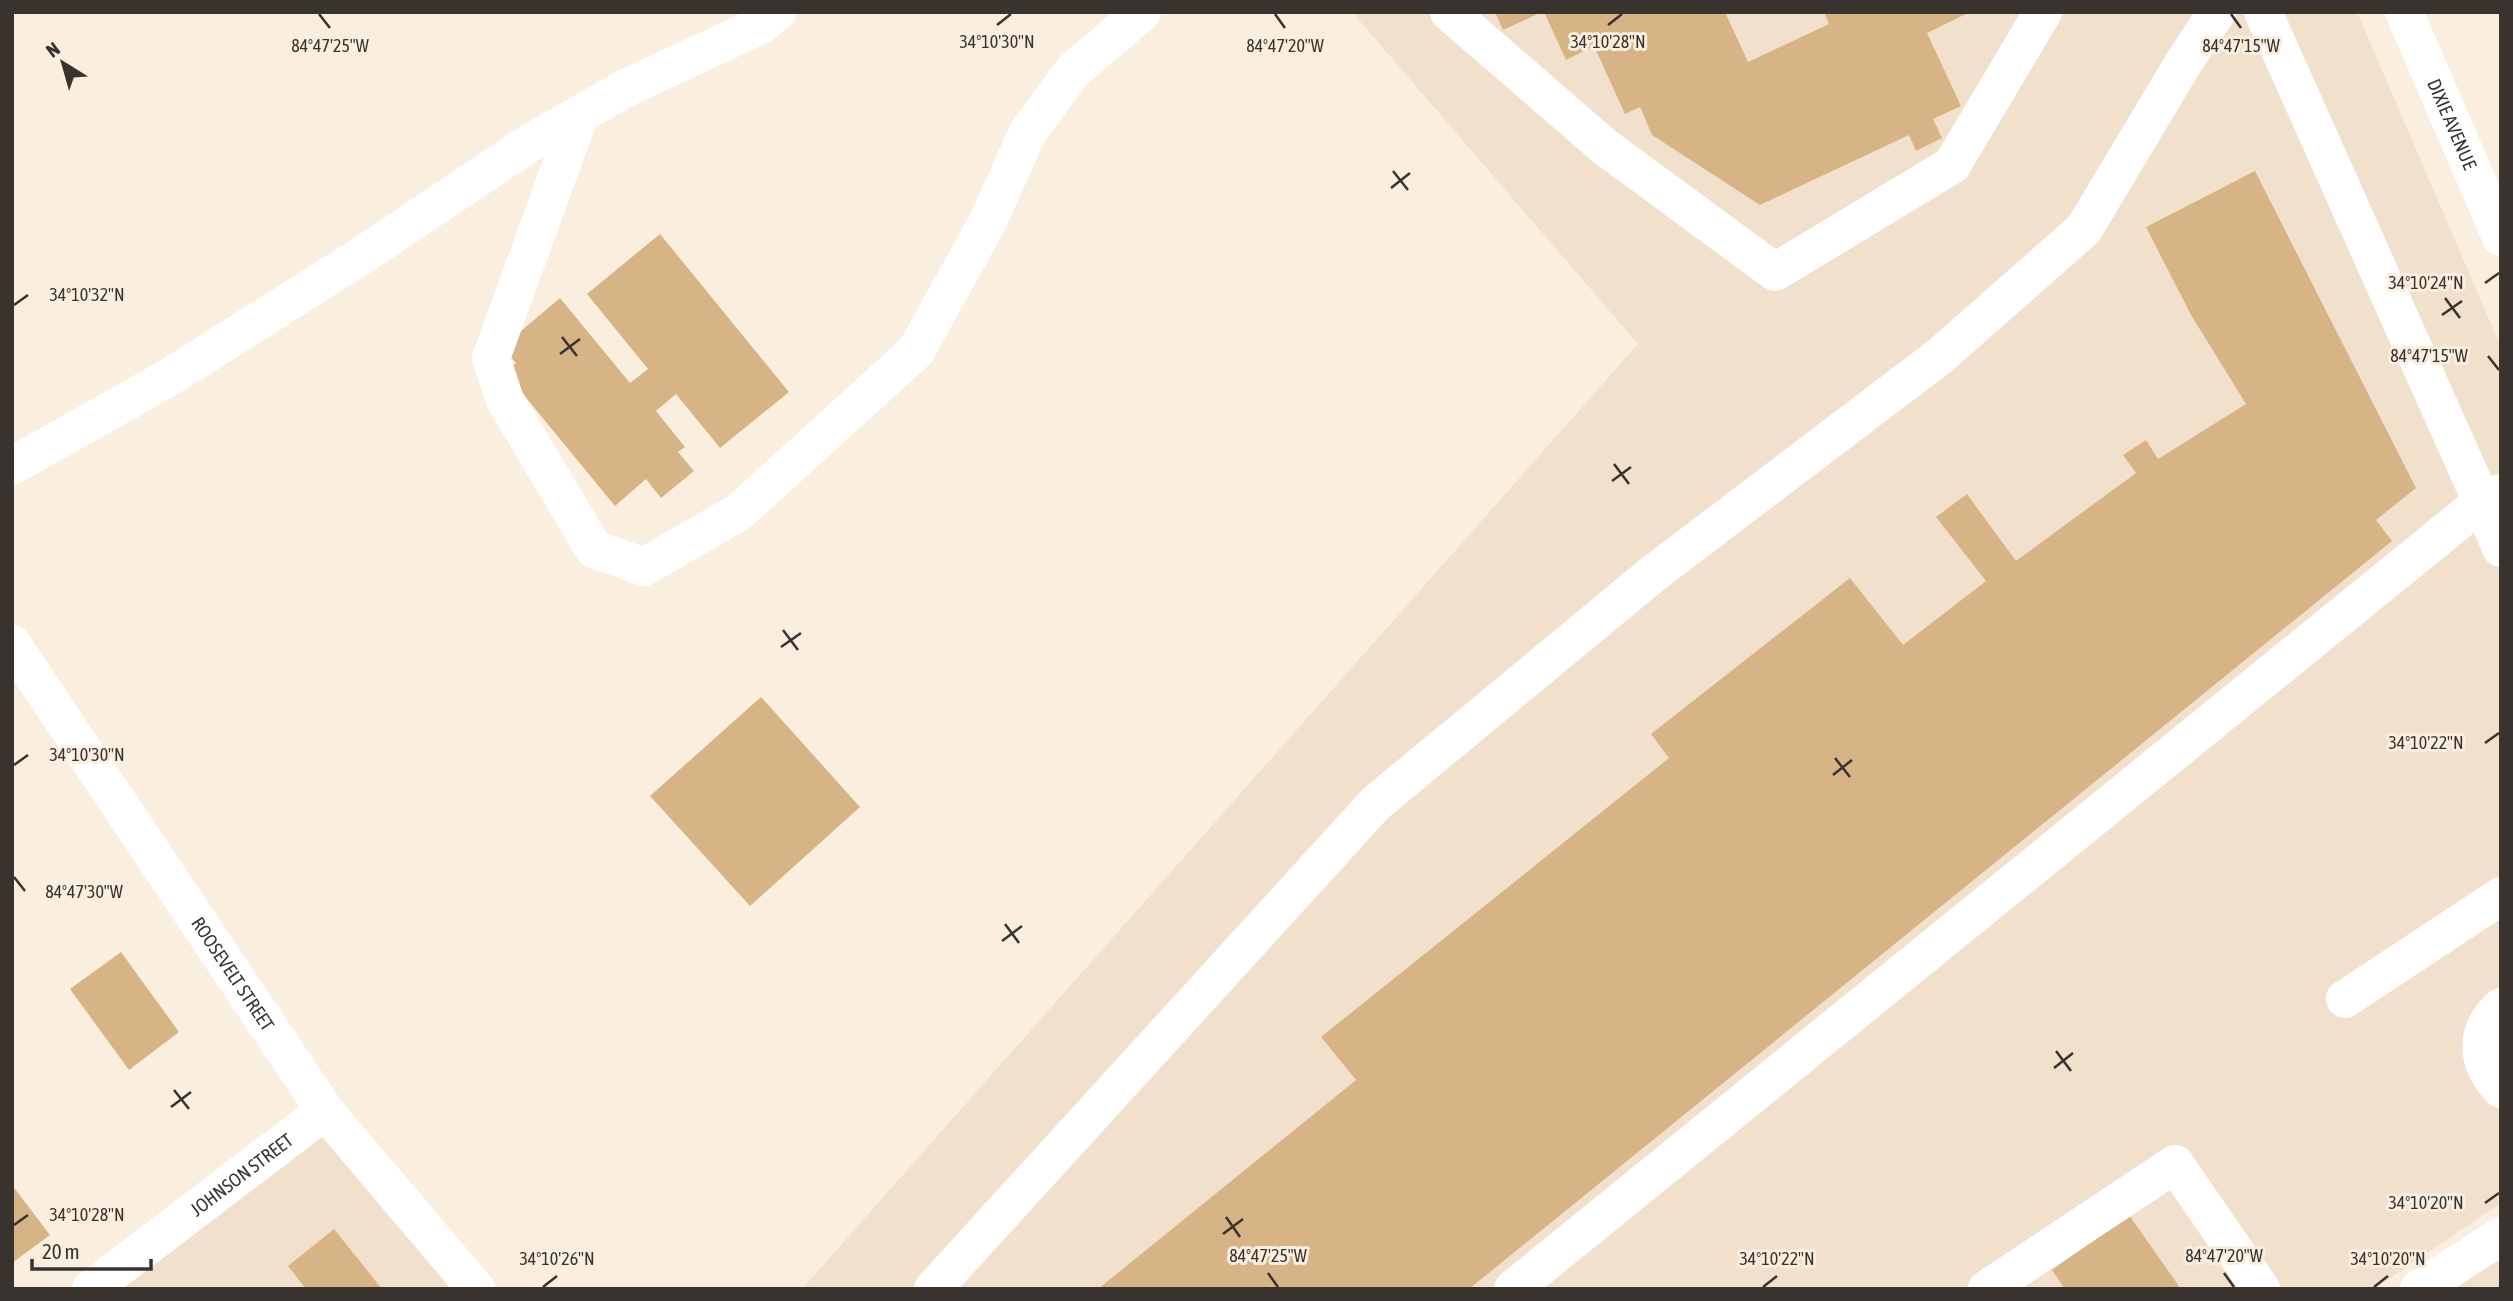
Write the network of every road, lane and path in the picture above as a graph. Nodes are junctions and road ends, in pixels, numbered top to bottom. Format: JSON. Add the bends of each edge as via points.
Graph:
{"nodes":[{"id":1,"x":777,"y":12,"type":"edge"},
{"id":2,"x":1142,"y":12,"type":"edge"},
{"id":3,"x":1449,"y":12,"type":"edge"},
{"id":4,"x":2043,"y":12,"type":"edge"},
{"id":5,"x":2217,"y":12,"type":"edge"},
{"id":6,"x":2263,"y":12,"type":"edge"},
{"id":7,"x":2404,"y":12,"type":"edge"},
{"id":8,"x":580,"y":114,"type":"junction"},
{"id":9,"x":2501,"y":237,"type":"edge"},
{"id":10,"x":12,"y":466,"type":"edge"},
{"id":11,"x":2491,"y":497,"type":"edge"},
{"id":12,"x":2501,"y":548,"type":"edge"},
{"id":13,"x":12,"y":645,"type":"edge"},
{"id":14,"x":2501,"y":896,"type":"edge"},
{"id":15,"x":2345,"y":999,"type":"dead end"},
{"id":16,"x":2501,"y":1007,"type":"edge"},
{"id":17,"x":2501,"y":1089,"type":"edge"},
{"id":18,"x":325,"y":1111,"type":"junction"},
{"id":19,"x":2501,"y":1236,"type":"edge"},
{"id":20,"x":92,"y":1289,"type":"edge"},
{"id":21,"x":476,"y":1289,"type":"edge"},
{"id":22,"x":933,"y":1289,"type":"edge"},
{"id":23,"x":1513,"y":1289,"type":"edge"},
{"id":24,"x":1987,"y":1289,"type":"edge"},
{"id":25,"x":2261,"y":1289,"type":"edge"},
{"id":26,"x":2419,"y":1289,"type":"edge"}],
"edges":[{"from":1,"to":8,"type":"street","via":[[761,25]]},
{"from":2,"to":8,"type":"street","via":[[1072,72],[1028,132],[987,223],[916,351],[740,512],[644,566],[594,549],[505,400],[491,358]]},
{"from":3,"to":4,"type":"street","via":[[1605,147],[1775,272],[1952,165]]},
{"from":5,"to":22,"type":"street","via":[[2084,229],[1940,356],[1654,573],[1376,803]]},
{"from":6,"to":11,"type":"street"},
{"from":7,"to":9,"type":"street","name":"DIXIE AVENUE"},
{"from":8,"to":10,"type":"street","via":[[168,378]]},
{"from":11,"to":12,"type":"street"},
{"from":11,"to":23,"type":"street"},
{"from":13,"to":18,"type":"street","name":"ROOSEVELT STREET"},
{"from":14,"to":15,"type":"street"},
{"from":16,"to":17,"type":"street","via":[[2483,1033],[2482,1049],[2483,1065]]},
{"from":18,"to":20,"type":"street","name":"JOHNSON STREET"},
{"from":18,"to":21,"type":"street","name":"ROOSEVELT STREET"},
{"from":19,"to":26,"type":"street"},
{"from":24,"to":25,"type":"street","via":[[2175,1164]]}]}
